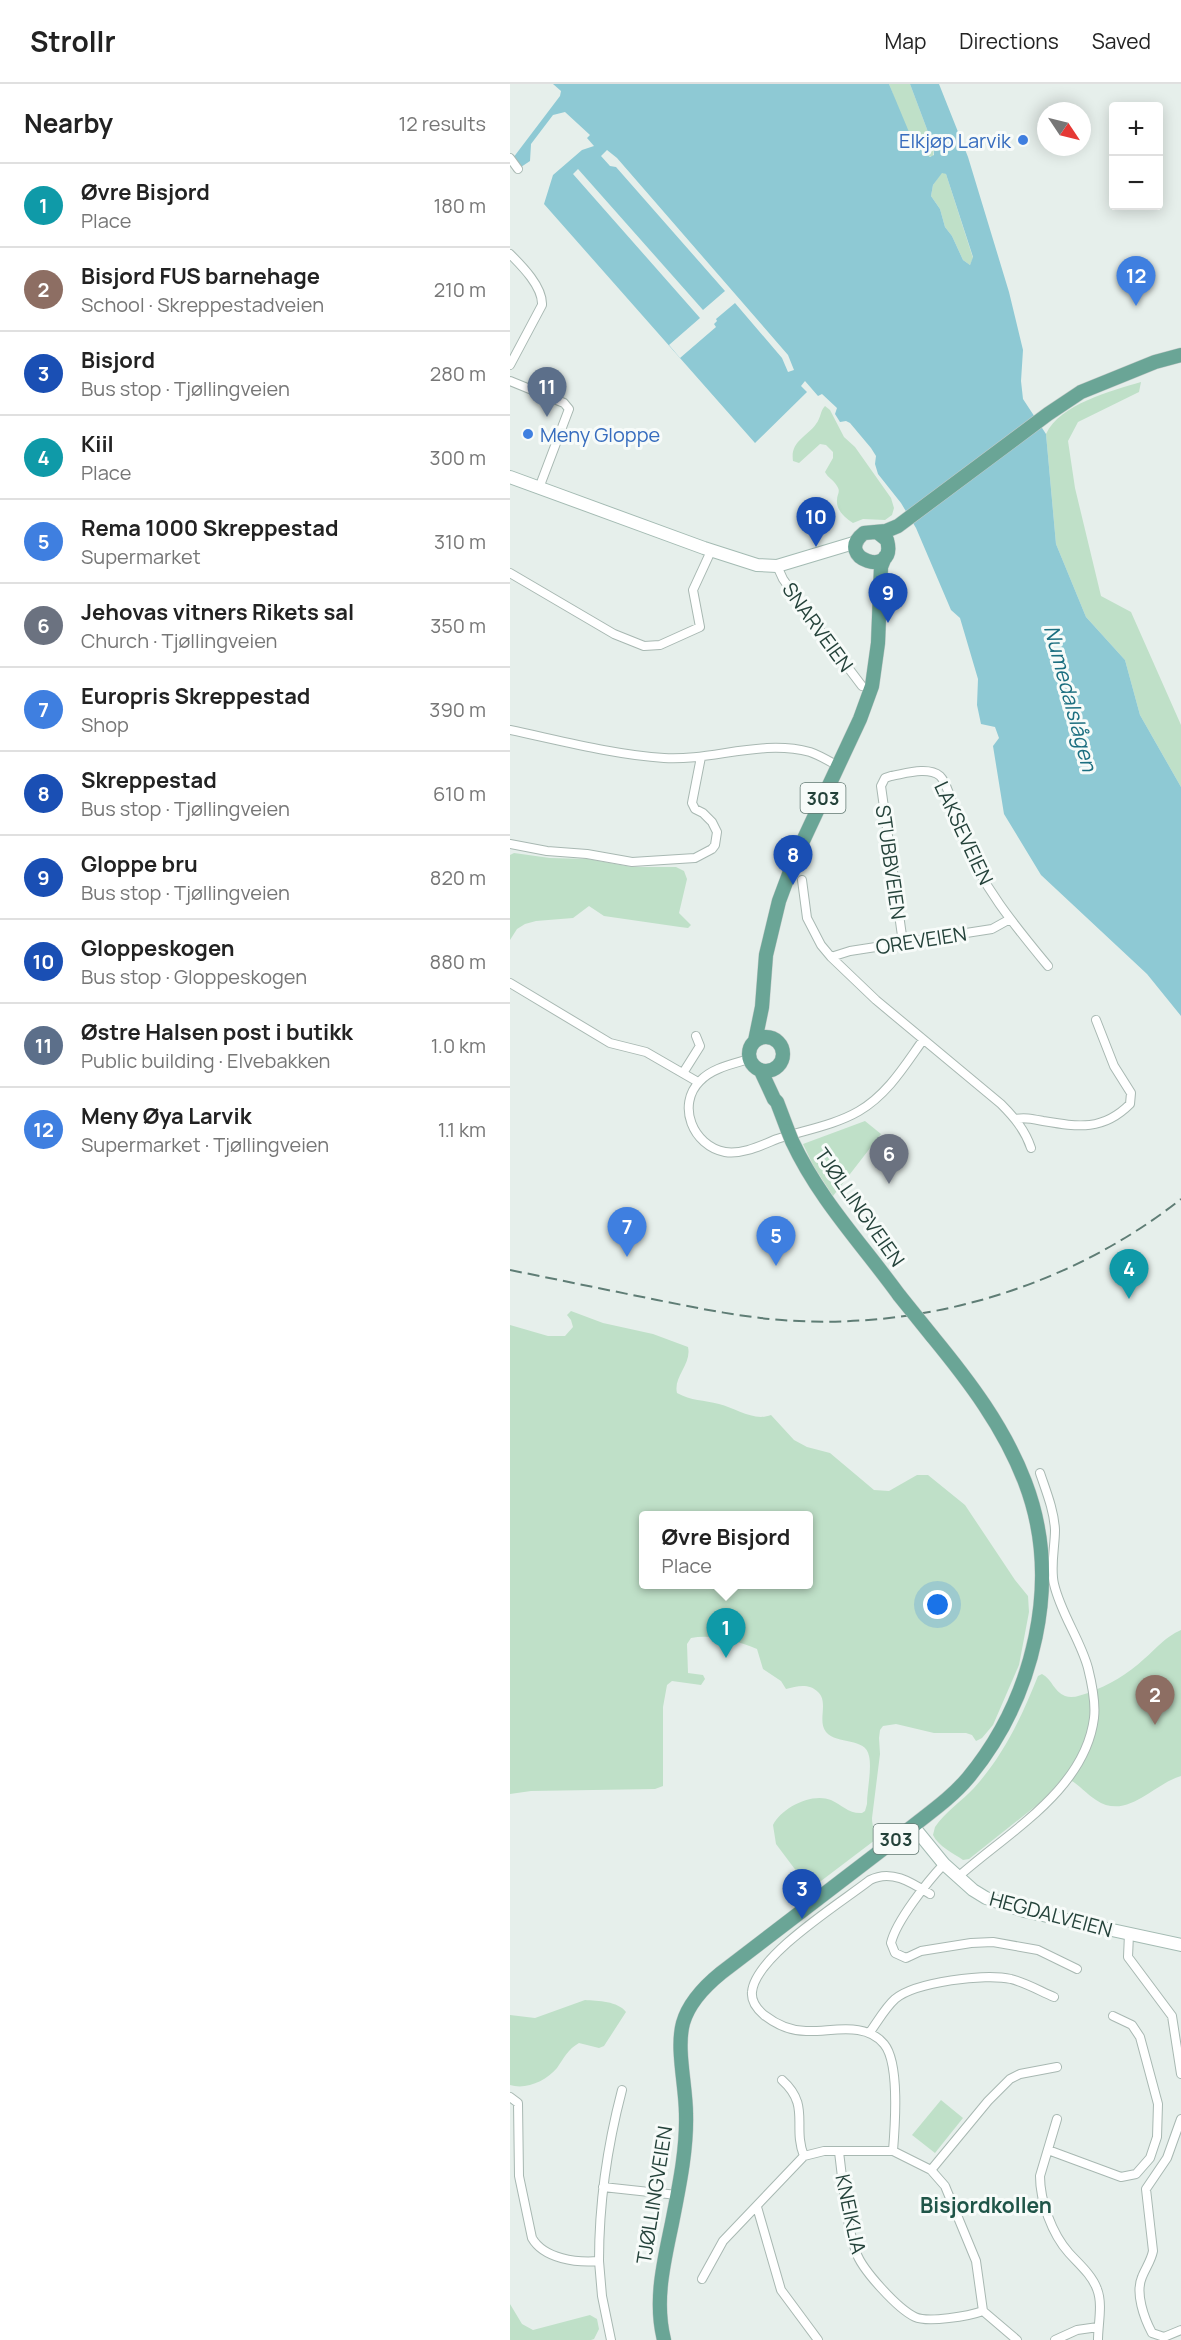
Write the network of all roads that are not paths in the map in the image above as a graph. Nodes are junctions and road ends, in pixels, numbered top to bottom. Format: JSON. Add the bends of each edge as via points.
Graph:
{"nodes":[{"id":1,"x":510,"y":158,"type":"edge"},
{"id":2,"x":518,"y":169,"type":"dead end"},
{"id":3,"x":510,"y":254,"type":"edge"},
{"id":4,"x":1181,"y":355,"type":"edge"},
{"id":5,"x":1181,"y":363,"type":"edge"},
{"id":6,"x":510,"y":365,"type":"edge"},
{"id":7,"x":1113,"y":378,"type":"junction"},
{"id":8,"x":510,"y":381,"type":"edge"},
{"id":9,"x":510,"y":477,"type":"edge"},
{"id":10,"x":539,"y":488,"type":"junction"},
{"id":11,"x":896,"y":531,"type":"junction"},
{"id":12,"x":877,"y":532,"type":"junction"},
{"id":13,"x":857,"y":542,"type":"junction"},
{"id":14,"x":711,"y":551,"type":"junction"},
{"id":15,"x":887,"y":553,"type":"junction"},
{"id":16,"x":820,"y":555,"type":"junction"},
{"id":17,"x":864,"y":561,"type":"junction"},
{"id":18,"x":777,"y":566,"type":"junction"},
{"id":19,"x":510,"y":573,"type":"edge"},
{"id":20,"x":880,"y":590,"type":"junction"},
{"id":21,"x":862,"y":686,"type":"dead end"},
{"id":22,"x":510,"y":730,"type":"edge"},
{"id":23,"x":701,"y":757,"type":"junction"},
{"id":24,"x":838,"y":766,"type":"junction"},
{"id":25,"x":883,"y":782,"type":"joint"},
{"id":26,"x":510,"y":844,"type":"edge"},
{"id":27,"x":802,"y":880,"type":"dead end"},
{"id":28,"x":1010,"y":919,"type":"junction"},
{"id":29,"x":903,"y":943,"type":"junction"},
{"id":30,"x":831,"y":957,"type":"junction"},
{"id":31,"x":1048,"y":966,"type":"dead end"},
{"id":32,"x":510,"y":983,"type":"edge"},
{"id":33,"x":762,"y":1007,"type":"junction"},
{"id":34,"x":1096,"y":1020,"type":"dead end"},
{"id":35,"x":696,"y":1036,"type":"dead end"},
{"id":36,"x":775,"y":1040,"type":"junction"},
{"id":37,"x":923,"y":1040,"type":"junction"},
{"id":38,"x":755,"y":1041,"type":"junction"},
{"id":39,"x":749,"y":1059,"type":"junction"},
{"id":40,"x":780,"y":1065,"type":"junction"},
{"id":41,"x":761,"y":1071,"type":"junction"},
{"id":42,"x":683,"y":1073,"type":"junction"},
{"id":43,"x":698,"y":1082,"type":"junction"},
{"id":44,"x":777,"y":1102,"type":"junction"},
{"id":45,"x":1015,"y":1119,"type":"junction"},
{"id":46,"x":1031,"y":1148,"type":"dead end"},
{"id":47,"x":1040,"y":1473,"type":"dead end"},
{"id":48,"x":913,"y":1826,"type":"junction"},
{"id":49,"x":944,"y":1864,"type":"junction"},
{"id":50,"x":958,"y":1877,"type":"junction"},
{"id":51,"x":926,"y":1892,"type":"junction"},
{"id":52,"x":1129,"y":1934,"type":"junction"},
{"id":53,"x":1181,"y":1945,"type":"edge"},
{"id":54,"x":1077,"y":1969,"type":"dead end"},
{"id":55,"x":1054,"y":1997,"type":"dead end"},
{"id":56,"x":1113,"y":2016,"type":"dead end"},
{"id":57,"x":870,"y":2032,"type":"junction"},
{"id":58,"x":1057,"y":2067,"type":"dead end"},
{"id":59,"x":1181,"y":2074,"type":"edge"},
{"id":60,"x":782,"y":2080,"type":"dead end"},
{"id":61,"x":622,"y":2090,"type":"dead end"},
{"id":62,"x":510,"y":2097,"type":"edge"},
{"id":63,"x":1058,"y":2119,"type":"dead end"},
{"id":64,"x":1181,"y":2119,"type":"edge"},
{"id":65,"x":1048,"y":2150,"type":"junction"},
{"id":66,"x":893,"y":2151,"type":"junction"},
{"id":67,"x":839,"y":2152,"type":"junction"},
{"id":68,"x":804,"y":2156,"type":"junction"},
{"id":69,"x":931,"y":2170,"type":"junction"},
{"id":70,"x":603,"y":2187,"type":"junction"},
{"id":71,"x":677,"y":2195,"type":"junction"},
{"id":72,"x":757,"y":2207,"type":"junction"},
{"id":73,"x":599,"y":2261,"type":"junction"},
{"id":74,"x":702,"y":2279,"type":"dead end"},
{"id":75,"x":983,"y":2311,"type":"junction"},
{"id":76,"x":1098,"y":2327,"type":"junction"},
{"id":77,"x":1181,"y":2330,"type":"edge"},
{"id":78,"x":611,"y":2340,"type":"edge"},
{"id":79,"x":664,"y":2340,"type":"edge"},
{"id":80,"x":818,"y":2340,"type":"edge"},
{"id":81,"x":1017,"y":2340,"type":"edge"},
{"id":82,"x":1055,"y":2340,"type":"edge"},
{"id":83,"x":1098,"y":2340,"type":"edge"}],
"edges":[{"from":1,"to":2,"type":"street"},
{"from":3,"to":6,"type":"street","via":[[542,299]]},
{"from":4,"to":7,"type":"main road","number":"303"},
{"from":5,"to":7,"type":"main road","number":"303"},
{"from":7,"to":11,"type":"main road","number":"303","via":[[1081,392],[1048,414]]},
{"from":8,"to":10,"type":"street","via":[[564,403],[569,409]]},
{"from":9,"to":10,"type":"main road"},
{"from":10,"to":14,"type":"main road"},
{"from":11,"to":12,"type":"main road"},
{"from":11,"to":15,"type":"main road","number":"303"},
{"from":12,"to":13,"type":"main road","via":[[864,533]]},
{"from":12,"to":15,"type":"main road","via":[[887,540]]},
{"from":13,"to":16,"type":"main road"},
{"from":13,"to":17,"type":"main road","number":"303","via":[[857,553]]},
{"from":14,"to":18,"type":"main road","via":[[750,563]]},
{"from":14,"to":19,"type":"street","via":[[693,590],[700,627],[653,646],[614,634]]},
{"from":15,"to":17,"type":"main road","via":[[875,563]]},
{"from":15,"to":20,"type":"main road","number":"303","via":[[881,567]]},
{"from":16,"to":17,"type":"main road","via":[[842,554]]},
{"from":16,"to":18,"type":"main road"},
{"from":17,"to":20,"type":"main road","number":"303"},
{"from":18,"to":21,"type":"street","name":"SNARVEIEN"},
{"from":20,"to":24,"type":"main road","number":"303","via":[[872,686]]},
{"from":22,"to":23,"type":"street","via":[[638,755]]},
{"from":23,"to":24,"type":"street","via":[[788,748],[810,752]]},
{"from":23,"to":26,"type":"street","via":[[693,803],[717,832],[712,849],[701,856],[632,862]]},
{"from":24,"to":33,"type":"main road","number":"303","via":[[779,901],[766,955]]},
{"from":25,"to":28,"type":"street","name":"LAKSEVEIEN","via":[[891,776],[927,771],[942,779],[970,856]]},
{"from":25,"to":29,"type":"street","name":"STUBBVEIEN","via":[[881,792]]},
{"from":27,"to":30,"type":"street","via":[[807,918]]},
{"from":28,"to":29,"type":"street","name":"OREVEIEN","via":[[992,929]]},
{"from":28,"to":31,"type":"street","name":"LAKSEVEIEN"},
{"from":29,"to":30,"type":"street","name":"OREVEIEN"},
{"from":30,"to":37,"type":"street"},
{"from":32,"to":42,"type":"street","via":[[610,1043],[646,1052]]},
{"from":33,"to":36,"type":"main road","number":"303"},
{"from":33,"to":38,"type":"main road","number":"303"},
{"from":34,"to":45,"type":"street","via":[[1114,1066],[1131,1093],[1130,1104],[1116,1118],[1095,1125]]},
{"from":35,"to":42,"type":"street","via":[[700,1046]]},
{"from":36,"to":38,"type":"main road","via":[[765,1037]]},
{"from":36,"to":40,"type":"main road","number":"303","via":[[783,1051]]},
{"from":37,"to":43,"type":"street","via":[[893,1082],[859,1111],[736,1152],[715,1148],[692,1127],[688,1107]]},
{"from":37,"to":45,"type":"street"},
{"from":38,"to":39,"type":"main road","number":"303","via":[[749,1049]]},
{"from":39,"to":41,"type":"main road","number":"303"},
{"from":39,"to":43,"type":"street","via":[[708,1073]]},
{"from":40,"to":41,"type":"main road"},
{"from":40,"to":44,"type":"main road","name":"TJØLLINGVEIEN","number":"303"},
{"from":41,"to":44,"type":"main road","name":"TJØLLINGVEIEN","number":"303"},
{"from":42,"to":43,"type":"street"},
{"from":44,"to":48,"type":"main road","name":"TJØLLINGVEIEN","number":"303","bridge":true,"via":[[815,1185],[984,1405],[1017,1463],[1036,1525],[1040,1612],[1029,1665],[1014,1704],[966,1779]]},
{"from":45,"to":46,"type":"street"},
{"from":47,"to":50,"type":"street","via":[[1055,1528],[1053,1581],[1082,1647],[1093,1694],[1094,1718],[1080,1758],[1053,1797]]},
{"from":48,"to":49,"type":"main road","name":"HEGDALVEIEN"},
{"from":48,"to":71,"type":"main road","name":"TJØLLINGVEIEN","number":"303","via":[[739,1958],[693,2001],[684,2020],[681,2040],[686,2117]]},
{"from":49,"to":50,"type":"main road","name":"HEGDALVEIEN"},
{"from":49,"to":51,"type":"street"},
{"from":50,"to":52,"type":"main road","name":"HEGDALVEIEN","via":[[1000,1904]]},
{"from":51,"to":54,"type":"street","via":[[892,1939],[892,1949],[900,1956],[993,1942],[1038,1950]]},
{"from":51,"to":57,"type":"street","via":[[885,1874],[870,1880],[777,1951],[754,1984],[756,2007],[785,2027]]},
{"from":52,"to":53,"type":"main road","name":"HEGDALVEIEN"},
{"from":52,"to":59,"type":"street","via":[[1128,1957],[1172,2016]]},
{"from":55,"to":57,"type":"street","via":[[997,1977],[919,1986],[894,2000]]},
{"from":56,"to":65,"type":"street","via":[[1132,2025],[1140,2037],[1158,2104],[1157,2137],[1150,2158],[1136,2174],[1126,2178]]},
{"from":57,"to":66,"type":"street","via":[[884,2044],[892,2059]]},
{"from":58,"to":69,"type":"street","via":[[1010,2079]]},
{"from":60,"to":68,"type":"street","via":[[794,2090],[797,2100]]},
{"from":61,"to":70,"type":"street","via":[[609,2140]]},
{"from":62,"to":73,"type":"street","via":[[518,2103],[519,2176],[532,2238],[546,2252],[581,2261]]},
{"from":63,"to":65,"type":"street"},
{"from":64,"to":77,"type":"street","via":[[1167,2158],[1146,2189],[1153,2251],[1140,2287],[1152,2333],[1164,2337]]},
{"from":65,"to":76,"type":"street","via":[[1040,2176],[1043,2195],[1060,2242],[1098,2291]]},
{"from":66,"to":67,"type":"street","name":"KNEIKLIA"},
{"from":66,"to":69,"type":"street","name":"KNEIKLIA"},
{"from":67,"to":68,"type":"street"},
{"from":67,"to":75,"type":"street","name":"KNEIKLIA","via":[[855,2250],[869,2273],[897,2303],[918,2318]]},
{"from":68,"to":72,"type":"street"},
{"from":69,"to":75,"type":"street","name":"KNEIKLIA","via":[[945,2186],[976,2261]]},
{"from":70,"to":71,"type":"street"},
{"from":70,"to":73,"type":"street"},
{"from":71,"to":79,"type":"main road","name":"TJØLLINGVEIEN","number":"303","via":[[659,2291]]},
{"from":72,"to":74,"type":"street","via":[[723,2241]]},
{"from":72,"to":80,"type":"street","via":[[781,2290]]},
{"from":73,"to":78,"type":"street"},
{"from":75,"to":81,"type":"street"},
{"from":76,"to":82,"type":"street","via":[[1077,2330]]},
{"from":76,"to":83,"type":"street"}]}
